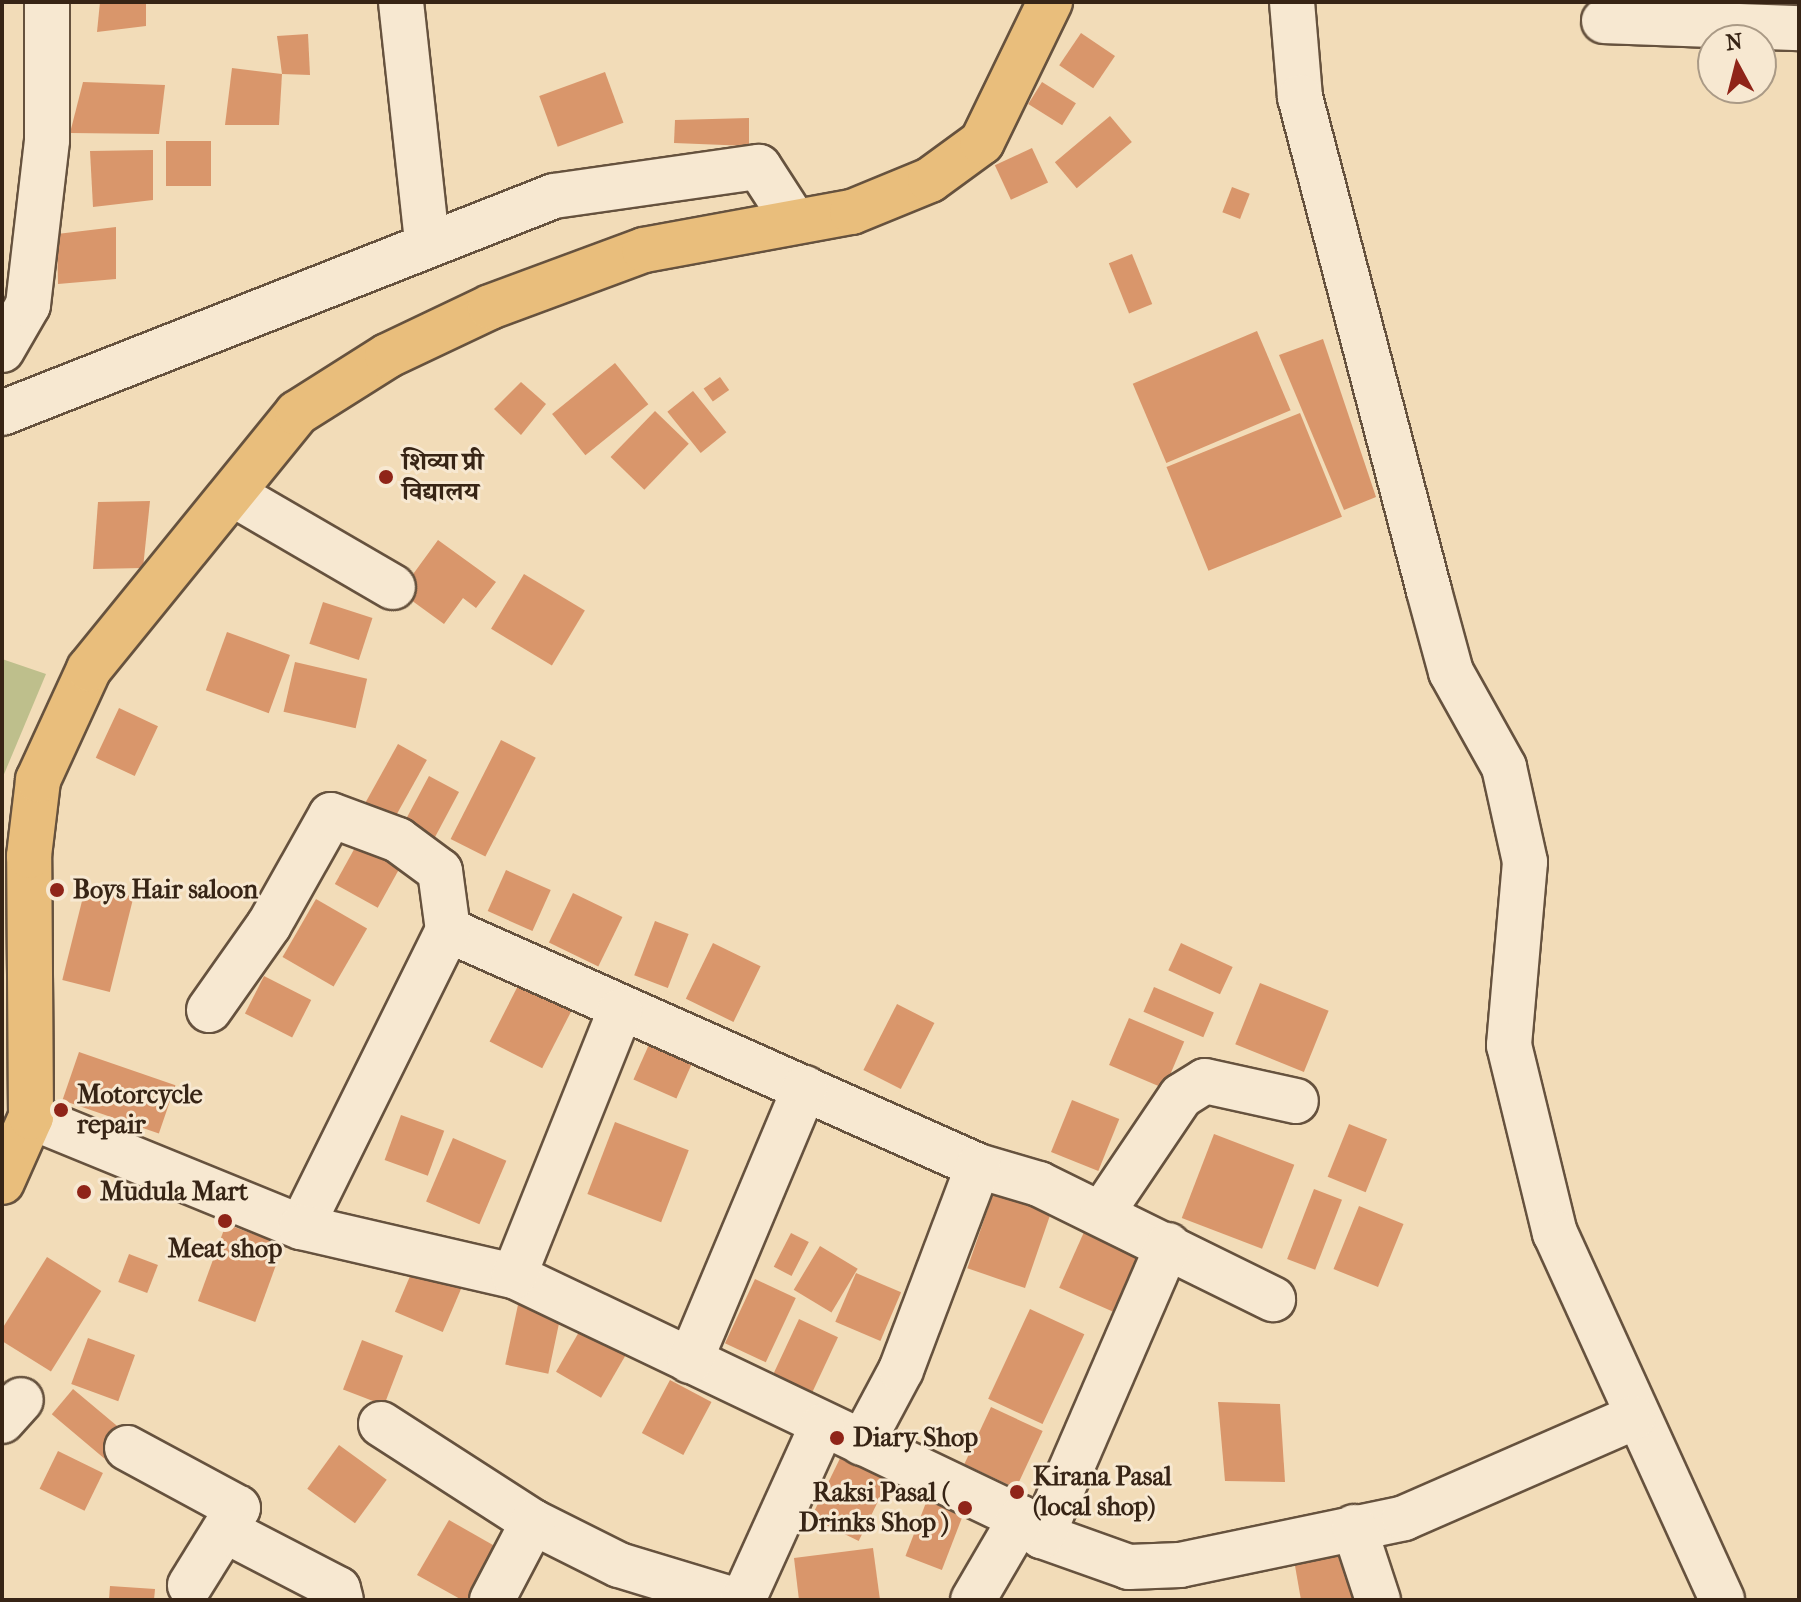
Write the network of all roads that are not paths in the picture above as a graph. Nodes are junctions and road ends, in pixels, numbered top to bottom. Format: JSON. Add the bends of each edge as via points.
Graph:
{"nodes":[{"id":1,"x":47,"y":2,"type":"edge"},
{"id":2,"x":401,"y":2,"type":"edge"},
{"id":3,"x":1050,"y":2,"type":"edge"},
{"id":4,"x":1292,"y":2,"type":"edge"},
{"id":5,"x":1719,"y":14,"type":"edge"},
{"id":6,"x":1604,"y":21,"type":"dead end"},
{"id":7,"x":1799,"y":28,"type":"edge"},
{"id":8,"x":792,"y":218,"type":"junction"},
{"id":9,"x":427,"y":243,"type":"junction"},
{"id":10,"x":2,"y":350,"type":"edge"},
{"id":11,"x":2,"y":413,"type":"edge"},
{"id":12,"x":233,"y":494,"type":"junction"},
{"id":13,"x":393,"y":587,"type":"dead end"},
{"id":14,"x":448,"y":930,"type":"junction"},
{"id":15,"x":209,"y":1010,"type":"dead end"},
{"id":16,"x":620,"y":1011,"type":"junction"},
{"id":17,"x":805,"y":1088,"type":"junction"},
{"id":18,"x":1296,"y":1101,"type":"dead end"},
{"id":19,"x":31,"y":1117,"type":"junction"},
{"id":20,"x":978,"y":1166,"type":"junction"},
{"id":21,"x":2,"y":1182,"type":"edge"},
{"id":22,"x":1102,"y":1213,"type":"junction"},
{"id":23,"x":301,"y":1227,"type":"junction"},
{"id":24,"x":1168,"y":1245,"type":"junction"},
{"id":25,"x":514,"y":1276,"type":"junction"},
{"id":26,"x":1273,"y":1299,"type":"dead end"},
{"id":27,"x":690,"y":1361,"type":"junction"},
{"id":28,"x":1633,"y":1418,"type":"junction"},
{"id":29,"x":381,"y":1424,"type":"dead end"},
{"id":30,"x":822,"y":1426,"type":"junction"},
{"id":31,"x":862,"y":1443,"type":"junction"},
{"id":32,"x":127,"y":1448,"type":"dead end"},
{"id":33,"x":533,"y":1522,"type":"junction"},
{"id":34,"x":1031,"y":1527,"type":"junction"},
{"id":35,"x":1354,"y":1527,"type":"junction"},
{"id":36,"x":228,"y":1532,"type":"junction"},
{"id":37,"x":190,"y":1585,"type":"dead end"},
{"id":38,"x":341,"y":1600,"type":"edge"},
{"id":39,"x":492,"y":1600,"type":"edge"},
{"id":40,"x":734,"y":1600,"type":"edge"},
{"id":41,"x":743,"y":1600,"type":"edge"},
{"id":42,"x":973,"y":1600,"type":"edge"},
{"id":43,"x":1378,"y":1600,"type":"edge"},
{"id":44,"x":1722,"y":1600,"type":"edge"}],
"edges":[{"from":1,"to":10,"type":"street","via":[[47,140],[28,305]]},
{"from":2,"to":9,"type":"street"},
{"from":3,"to":8,"type":"main road","via":[[982,142],[930,180],[852,212]]},
{"from":4,"to":28,"type":"street","via":[[1300,97],[1429,591],[1451,672],[1504,767],[1525,862],[1509,1045],[1555,1233]]},
{"from":5,"to":6,"type":"street"},
{"from":5,"to":7,"type":"street"},
{"from":8,"to":9,"type":"street","via":[[759,167],[554,196]]},
{"from":8,"to":12,"type":"main road","via":[[644,250],[490,307],[387,356],[297,413]]},
{"from":9,"to":11,"type":"street"},
{"from":12,"to":13,"type":"street"},
{"from":12,"to":19,"type":"main road","via":[[89,669],[38,780],[29,856]]},
{"from":14,"to":15,"type":"street","via":[[440,871],[398,840],[331,815]]},
{"from":14,"to":16,"type":"street"},
{"from":14,"to":23,"type":"street"},
{"from":16,"to":17,"type":"street"},
{"from":16,"to":25,"type":"street"},
{"from":17,"to":20,"type":"street"},
{"from":17,"to":27,"type":"street"},
{"from":18,"to":22,"type":"street","via":[[1205,1081],[1181,1096]]},
{"from":19,"to":21,"type":"main road"},
{"from":19,"to":23,"type":"street"},
{"from":20,"to":22,"type":"street"},
{"from":20,"to":31,"type":"street","via":[[901,1370]]},
{"from":22,"to":24,"type":"street"},
{"from":23,"to":25,"type":"street"},
{"from":24,"to":26,"type":"street"},
{"from":24,"to":34,"type":"street"},
{"from":25,"to":27,"type":"street"},
{"from":27,"to":30,"type":"street"},
{"from":28,"to":35,"type":"street","via":[[1404,1518]]},
{"from":28,"to":44,"type":"street"},
{"from":29,"to":33,"type":"street"},
{"from":30,"to":31,"type":"street"},
{"from":30,"to":41,"type":"street"},
{"from":31,"to":34,"type":"street"},
{"from":32,"to":36,"type":"street","via":[[238,1508]]},
{"from":33,"to":39,"type":"street"},
{"from":33,"to":40,"type":"street","via":[[619,1565]]},
{"from":34,"to":35,"type":"street","via":[[1094,1559],[1155,1567]]},
{"from":34,"to":42,"type":"street"},
{"from":35,"to":43,"type":"street"},
{"from":36,"to":37,"type":"street"},
{"from":36,"to":38,"type":"street","via":[[338,1589]]}]}
